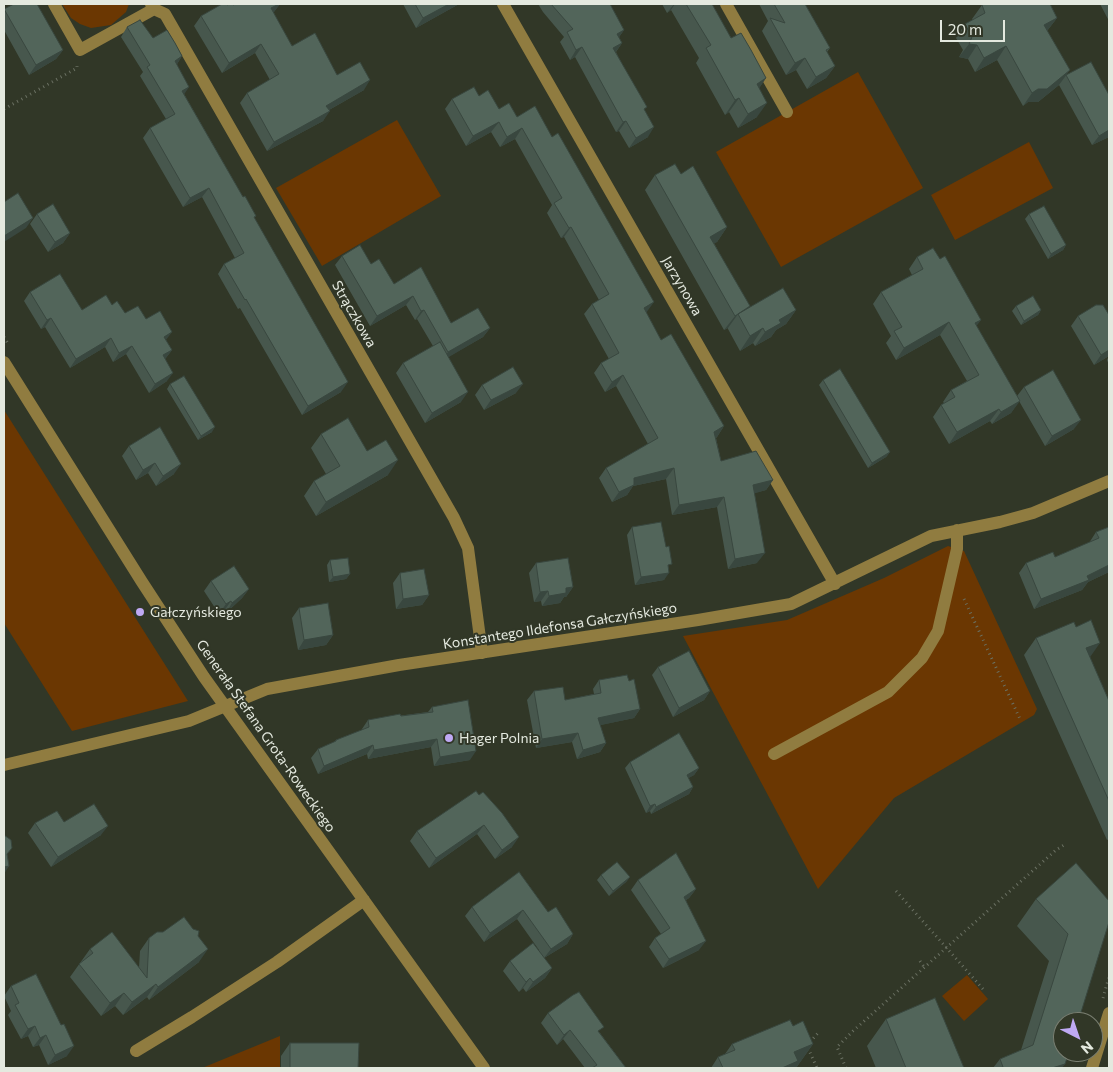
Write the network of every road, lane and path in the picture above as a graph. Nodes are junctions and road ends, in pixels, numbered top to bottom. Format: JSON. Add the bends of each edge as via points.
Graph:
{"nodes":[{"id":1,"x":54,"y":4,"type":"edge"},
{"id":2,"x":503,"y":4,"type":"edge"},
{"id":3,"x":726,"y":4,"type":"edge"},
{"id":4,"x":152,"y":6,"type":"edge"},
{"id":5,"x":80,"y":50,"type":"junction"},
{"id":6,"x":4,"y":109,"type":"edge"},
{"id":7,"x":787,"y":112,"type":"dead end"},
{"id":8,"x":4,"y":362,"type":"edge"},
{"id":9,"x":1109,"y":481,"type":"edge"},
{"id":10,"x":957,"y":530,"type":"junction"},
{"id":11,"x":950,"y":578,"type":"junction"},
{"id":12,"x":835,"y":584,"type":"junction"},
{"id":13,"x":482,"y":653,"type":"junction"},
{"id":14,"x":224,"y":706,"type":"junction"},
{"id":15,"x":1020,"y":719,"type":"dead end"},
{"id":16,"x":774,"y":754,"type":"dead end"},
{"id":17,"x":4,"y":766,"type":"edge"},
{"id":18,"x":1064,"y":845,"type":"dead end"},
{"id":19,"x":896,"y":891,"type":"dead end"},
{"id":20,"x":364,"y":900,"type":"junction"},
{"id":21,"x":946,"y":948,"type":"junction"},
{"id":22,"x":920,"y":962,"type":"dead end"},
{"id":23,"x":924,"y":967,"type":"junction"},
{"id":24,"x":983,"y":989,"type":"dead end"},
{"id":25,"x":1109,"y":1013,"type":"edge"},
{"id":26,"x":819,"y":1032,"type":"dead end"},
{"id":27,"x":136,"y":1051,"type":"dead end"},
{"id":28,"x":484,"y":1068,"type":"edge"},
{"id":29,"x":817,"y":1068,"type":"edge"},
{"id":30,"x":846,"y":1068,"type":"edge"},
{"id":31,"x":1092,"y":1068,"type":"edge"}],
"edges":[{"from":1,"to":5,"type":"street"},
{"from":2,"to":12,"type":"street","name":"Jarzynowa"},
{"from":3,"to":7,"type":"street"},
{"from":4,"to":5,"type":"street","name":"Strączkowa"},
{"from":4,"to":13,"type":"street","name":"Strączkowa","via":[[165,14],[454,518],[468,548]]},
{"from":5,"to":6,"type":"path","via":[[77,68]]},
{"from":8,"to":14,"type":"street","name":"Generała Stefana Grota-Roweckiego"},
{"from":9,"to":10,"type":"street","name":"Konstantego Ildefonsa Gałczyńskiego","via":[[1033,513]]},
{"from":10,"to":11,"type":"street","via":[[957,549]]},
{"from":10,"to":12,"type":"street","name":"Konstantego Ildefonsa Gałczyńskiego","via":[[931,536]]},
{"from":11,"to":15,"type":"path","via":[[956,582]]},
{"from":11,"to":16,"type":"street","via":[[938,631],[922,658],[888,692]]},
{"from":12,"to":13,"type":"street","name":"Konstantego Ildefonsa Gałczyńskiego","via":[[791,604]]},
{"from":13,"to":14,"type":"street","name":"Konstantego Ildefonsa Gałczyńskiego","via":[[267,689]]},
{"from":14,"to":17,"type":"street","name":"Konstantego Ildefonsa Gałczyńskiego","via":[[189,722]]},
{"from":14,"to":20,"type":"street","name":"Generała Stefana Grota-Roweckiego"},
{"from":18,"to":21,"type":"path"},
{"from":19,"to":21,"type":"path"},
{"from":20,"to":27,"type":"street","via":[[276,962]]},
{"from":20,"to":28,"type":"street","name":"Generała Stefana Grota-Roweckiego"},
{"from":21,"to":23,"type":"path"},
{"from":21,"to":24,"type":"path"},
{"from":22,"to":23,"type":"path"},
{"from":23,"to":30,"type":"path","via":[[837,1047]]},
{"from":25,"to":31,"type":"street"},
{"from":26,"to":29,"type":"path","via":[[808,1046]]}]}
